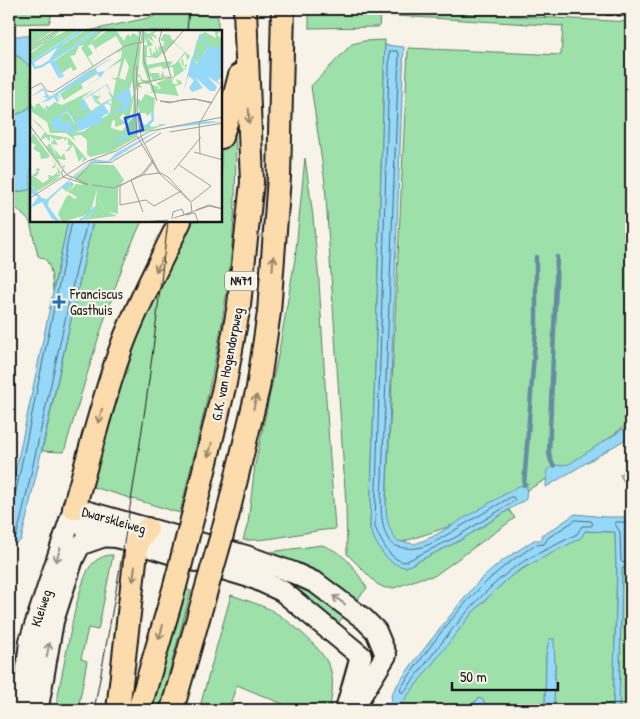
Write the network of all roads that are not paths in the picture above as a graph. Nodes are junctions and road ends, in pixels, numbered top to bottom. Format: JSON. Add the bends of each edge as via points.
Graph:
{"nodes":[{"id":1,"x":244,"y":9,"type":"edge"},
{"id":2,"x":283,"y":9,"type":"edge"},
{"id":3,"x":247,"y":50,"type":"junction"},
{"id":4,"x":222,"y":134,"type":"edge"},
{"id":5,"x":180,"y":222,"type":"edge"},
{"id":6,"x":74,"y":508,"type":"junction"},
{"id":7,"x":142,"y":536,"type":"junction"},
{"id":8,"x":102,"y":537,"type":"junction"},
{"id":9,"x":22,"y":710,"type":"edge"},
{"id":10,"x":36,"y":710,"type":"edge"},
{"id":11,"x":118,"y":710,"type":"edge"},
{"id":12,"x":139,"y":710,"type":"edge"},
{"id":13,"x":172,"y":710,"type":"edge"},
{"id":14,"x":346,"y":710,"type":"edge"},
{"id":15,"x":352,"y":710,"type":"edge"}],
"edges":[{"from":1,"to":3,"type":"main road","name":"G.K. van Hogendorpweg","number":"N471"},
{"from":13,"to":2,"type":"main road","number":"N471","one_way":true,"bridge":true,"via":[[227,517],[258,388],[269,312],[279,177]]},
{"from":3,"to":4,"type":"main road"},
{"from":3,"to":12,"type":"main road","name":"G.K. van Hogendorpweg","number":"N471","one_way":true,"bridge":true,"via":[[252,182],[239,305],[209,452]]},
{"from":5,"to":6,"type":"main road","one_way":true,"via":[[123,342]]},
{"from":6,"to":7,"type":"street","name":"Dwarskleiweg"},
{"from":6,"to":8,"type":"street","name":"Dwarskleiweg","via":[[82,526]]},
{"from":6,"to":9,"type":"street","name":"Kleiweg","one_way":true,"via":[[30,641]]},
{"from":7,"to":8,"type":"street","name":"Dwarskleiweg"},
{"from":7,"to":11,"type":"main road","one_way":true},
{"from":7,"to":14,"type":"street","name":"Dwarskleiweg","via":[[282,591],[361,656]]},
{"from":15,"to":7,"type":"street","name":"Dwarskleiweg","one_way":true,"via":[[386,655],[376,631],[364,619],[316,583],[294,573],[246,556]]},
{"from":10,"to":8,"type":"street","name":"Kleiweg","one_way":true,"via":[[53,621],[73,559],[82,544]]}]}
